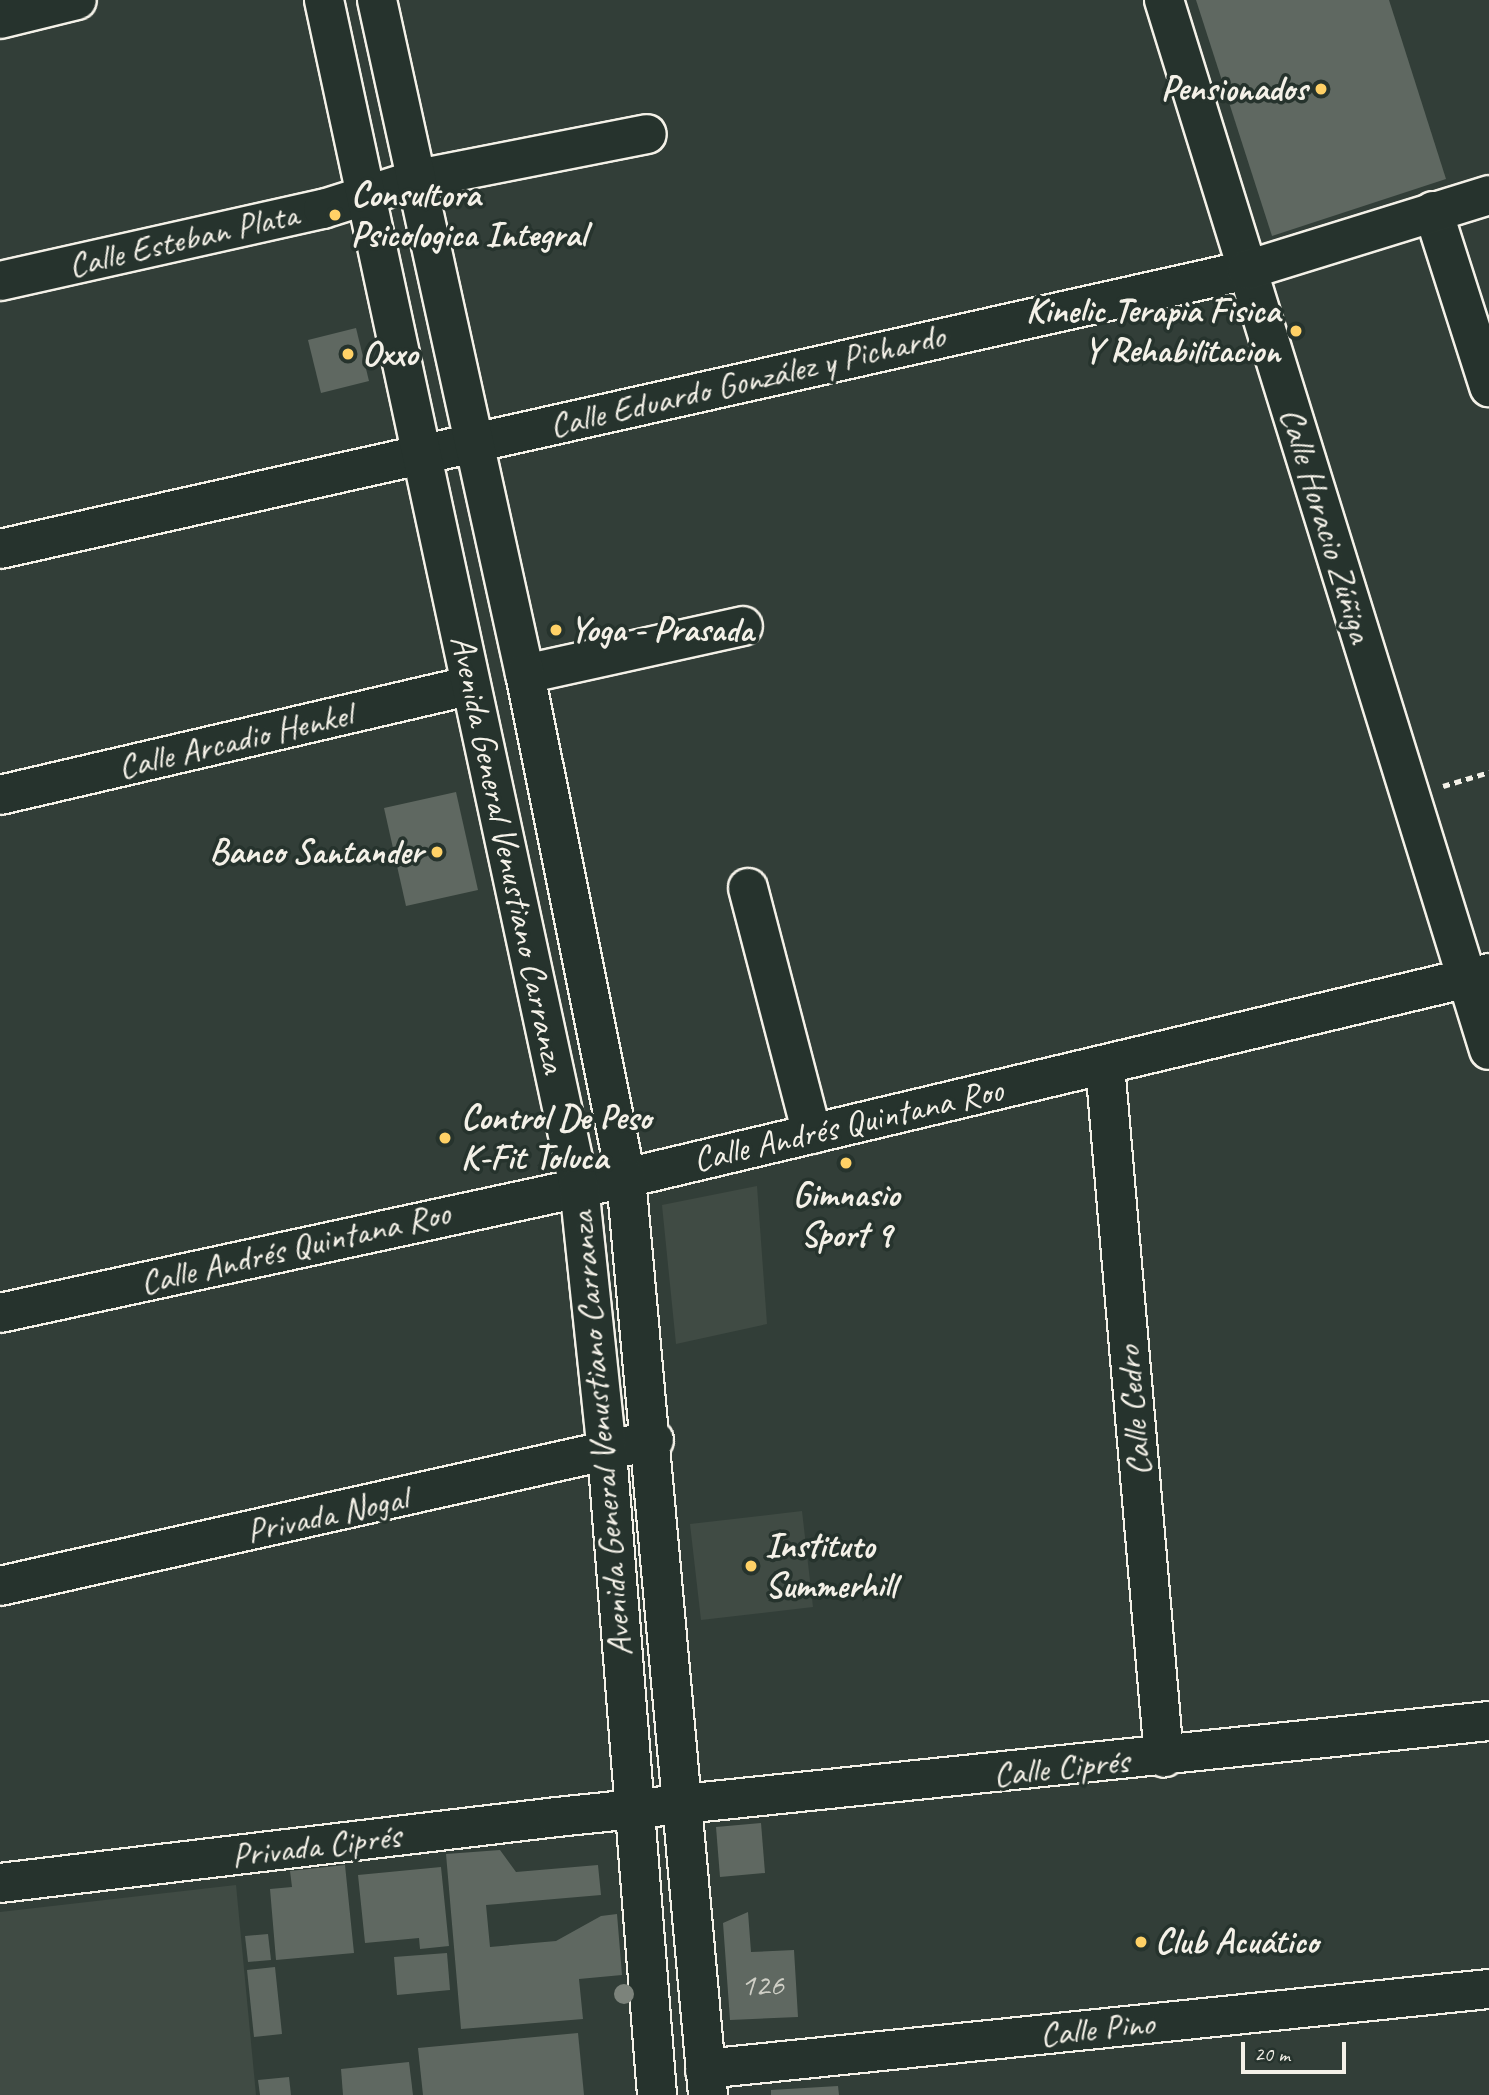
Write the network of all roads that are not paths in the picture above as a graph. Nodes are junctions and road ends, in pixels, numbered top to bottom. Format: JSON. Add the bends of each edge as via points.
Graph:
{"nodes":[{"id":1,"x":78,"y":0,"type":"edge"},
{"id":2,"x":324,"y":0,"type":"edge"},
{"id":3,"x":377,"y":0,"type":"edge"},
{"id":4,"x":1164,"y":0,"type":"edge"},
{"id":5,"x":0,"y":19,"type":"edge"},
{"id":6,"x":647,"y":134,"type":"dead end"},
{"id":7,"x":418,"y":179,"type":"junction"},
{"id":8,"x":1489,"y":195,"type":"edge"},
{"id":9,"x":366,"y":196,"type":"junction"},
{"id":10,"x":1433,"y":211,"type":"junction"},
{"id":11,"x":1247,"y":270,"type":"junction"},
{"id":12,"x":0,"y":281,"type":"edge"},
{"id":13,"x":1489,"y":387,"type":"edge"},
{"id":14,"x":476,"y":441,"type":"junction"},
{"id":15,"x":424,"y":452,"type":"junction"},
{"id":16,"x":0,"y":549,"type":"edge"},
{"id":17,"x":743,"y":626,"type":"dead end"},
{"id":18,"x":525,"y":674,"type":"junction"},
{"id":19,"x":469,"y":686,"type":"junction"},
{"id":20,"x":0,"y":795,"type":"edge"},
{"id":21,"x":748,"y":888,"type":"dead end"},
{"id":22,"x":1477,"y":976,"type":"edge"},
{"id":23,"x":1489,"y":1050,"type":"edge"},
{"id":24,"x":1105,"y":1065,"type":"junction"},
{"id":25,"x":812,"y":1134,"type":"junction"},
{"id":26,"x":626,"y":1178,"type":"junction"},
{"id":27,"x":579,"y":1186,"type":"junction"},
{"id":28,"x":0,"y":1313,"type":"edge"},
{"id":29,"x":654,"y":1440,"type":"junction"},
{"id":30,"x":607,"y":1451,"type":"junction"},
{"id":31,"x":0,"y":1586,"type":"edge"},
{"id":32,"x":1489,"y":1721,"type":"edge"},
{"id":33,"x":1164,"y":1757,"type":"junction"},
{"id":34,"x":682,"y":1807,"type":"junction"},
{"id":35,"x":632,"y":1814,"type":"junction"},
{"id":36,"x":0,"y":1883,"type":"edge"},
{"id":37,"x":1489,"y":1989,"type":"edge"},
{"id":38,"x":707,"y":2082,"type":"edge"},
{"id":39,"x":657,"y":2095,"type":"edge"}],
"edges":[{"from":1,"to":5,"type":"street"},
{"from":2,"to":9,"type":"street","name":"Avenida General Venustiano Carranza"},
{"from":3,"to":7,"type":"street","name":"Avenida General Venustiano Carranza"},
{"from":4,"to":11,"type":"street","name":"Calle Horacio Zúñiga"},
{"from":6,"to":7,"type":"street","name":"Calle Esteban Plata"},
{"from":7,"to":9,"type":"street","name":"Calle Esteban Plata"},
{"from":7,"to":14,"type":"street","name":"Avenida General Venustiano Carranza"},
{"from":8,"to":10,"type":"street","name":"Calle Eduardo González y Pichardo"},
{"from":9,"to":12,"type":"street","name":"Calle Esteban Plata"},
{"from":9,"to":15,"type":"street","name":"Avenida General Venustiano Carranza"},
{"from":10,"to":11,"type":"street","name":"Calle Eduardo González y Pichardo"},
{"from":10,"to":13,"type":"street"},
{"from":11,"to":14,"type":"street","name":"Calle Eduardo González y Pichardo"},
{"from":11,"to":22,"type":"street","name":"Calle Horacio Zúñiga","via":[[1410,795]]},
{"from":14,"to":15,"type":"street","name":"Calle Eduardo González y Pichardo"},
{"from":14,"to":18,"type":"street","name":"Avenida General Venustiano Carranza"},
{"from":15,"to":16,"type":"street","name":"Calle Eduardo González y Pichardo"},
{"from":15,"to":19,"type":"street","name":"Avenida General Venustiano Carranza"},
{"from":17,"to":18,"type":"street"},
{"from":18,"to":26,"type":"street","name":"Avenida General Venustiano Carranza"},
{"from":19,"to":20,"type":"street","name":"Calle Arcadio Henkel"},
{"from":19,"to":27,"type":"street","name":"Avenida General Venustiano Carranza"},
{"from":21,"to":25,"type":"street"},
{"from":22,"to":23,"type":"street","name":"Calle Horacio Zúñiga"},
{"from":22,"to":24,"type":"street","name":"Calle Andrés Quintana Roo"},
{"from":24,"to":25,"type":"street","name":"Calle Andrés Quintana Roo"},
{"from":24,"to":33,"type":"street","name":"Calle Cedro"},
{"from":25,"to":26,"type":"street","name":"Calle Andrés Quintana Roo"},
{"from":26,"to":27,"type":"street","name":"Calle Andrés Quintana Roo"},
{"from":26,"to":29,"type":"street","name":"Avenida General Venustiano Carranza"},
{"from":27,"to":28,"type":"street","name":"Calle Andrés Quintana Roo"},
{"from":27,"to":30,"type":"street","name":"Avenida General Venustiano Carranza"},
{"from":29,"to":30,"type":"street","name":"Privada Nogal"},
{"from":29,"to":34,"type":"street","name":"Avenida General Venustiano Carranza"},
{"from":30,"to":31,"type":"street","name":"Privada Nogal"},
{"from":30,"to":35,"type":"street","name":"Avenida General Venustiano Carranza"},
{"from":32,"to":33,"type":"street","name":"Calle Ciprés"},
{"from":33,"to":34,"type":"street","name":"Calle Ciprés"},
{"from":34,"to":35,"type":"street","name":"Calle Ciprés"},
{"from":34,"to":38,"type":"street","name":"Avenida General Venustiano Carranza"},
{"from":35,"to":36,"type":"street","name":"Privada Ciprés"},
{"from":35,"to":39,"type":"street","name":"Avenida General Venustiano Carranza"},
{"from":37,"to":38,"type":"street","name":"Calle Pino"}]}
